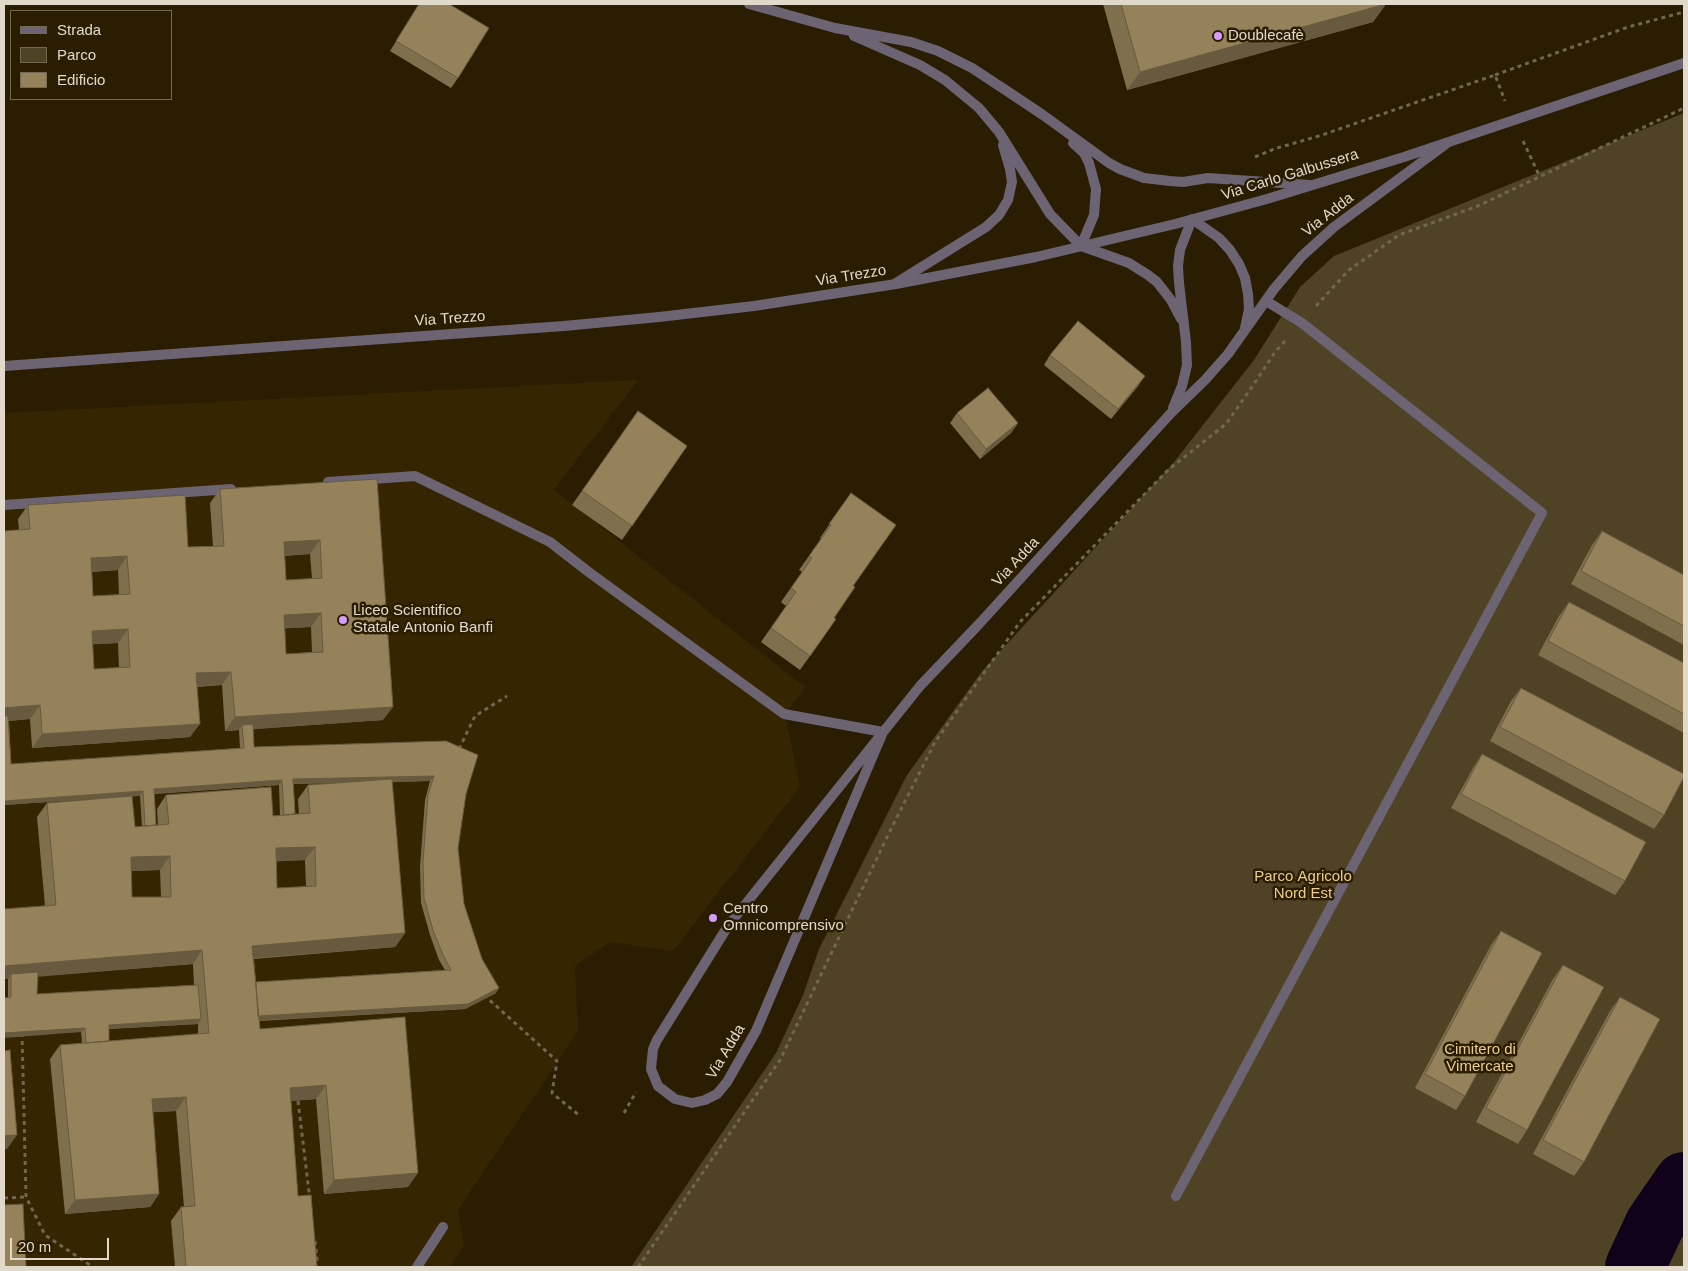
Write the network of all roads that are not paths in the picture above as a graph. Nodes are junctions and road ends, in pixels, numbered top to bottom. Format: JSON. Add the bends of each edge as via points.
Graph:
{"nodes":[{"id":1,"x":749,"y":4,"type":"edge"},
{"id":2,"x":835,"y":28,"type":"junction"},
{"id":3,"x":1684,"y":62,"type":"edge"},
{"id":4,"x":1044,"y":115,"type":"junction"},
{"id":5,"x":999,"y":132,"type":"junction"},
{"id":6,"x":1449,"y":142,"type":"junction"},
{"id":7,"x":1313,"y":186,"type":"junction"},
{"id":8,"x":1192,"y":219,"type":"junction"},
{"id":9,"x":1081,"y":246,"type":"junction"},
{"id":10,"x":896,"y":284,"type":"junction"},
{"id":11,"x":1266,"y":301,"type":"junction"},
{"id":12,"x":1244,"y":331,"type":"junction"},
{"id":13,"x":1186,"y":342,"type":"junction"},
{"id":14,"x":4,"y":366,"type":"edge"},
{"id":15,"x":1171,"y":413,"type":"junction"},
{"id":16,"x":317,"y":483,"type":"edge"},
{"id":17,"x":239,"y":488,"type":"edge"},
{"id":18,"x":4,"y":505,"type":"edge"},
{"id":19,"x":883,"y":732,"type":"junction"},
{"id":20,"x":1176,"y":1196,"type":"dead end"},
{"id":21,"x":443,"y":1227,"type":"dead end"},
{"id":22,"x":417,"y":1267,"type":"edge"}],
"edges":[{"from":1,"to":2,"type":"street"},
{"from":2,"to":4,"type":"street","via":[[902,40],[938,51],[972,68]]},
{"from":2,"to":5,"type":"street","via":[[908,58],[933,73],[974,103]]},
{"from":3,"to":6,"type":"street","name":"Via Carlo Galbussera"},
{"from":4,"to":7,"type":"street","via":[[1109,163],[1144,178],[1183,182],[1208,178]]},
{"from":4,"to":9,"type":"street","via":[[1084,154],[1094,178],[1095,209]]},
{"from":5,"to":9,"type":"street","via":[[1050,214]]},
{"from":5,"to":10,"type":"street","via":[[1012,178],[1008,200],[1002,211],[986,227]]},
{"from":6,"to":7,"type":"street","name":"Via Carlo Galbussera"},
{"from":6,"to":11,"type":"street","name":"Via Adda","via":[[1323,236],[1292,266]]},
{"from":7,"to":8,"type":"street","name":"Via Carlo Galbussera"},
{"from":8,"to":9,"type":"street","name":"Via Carlo Galbussera"},
{"from":8,"to":12,"type":"street","name":"Via Adda","via":[[1219,238],[1239,264],[1248,294],[1249,310]]},
{"from":8,"to":13,"type":"street","name":"Via Adda","via":[[1180,250],[1178,266]]},
{"from":9,"to":10,"type":"street","name":"Via Carlo Galbussera"},
{"from":9,"to":13,"type":"street","name":"Via Adda","via":[[1129,263],[1157,282],[1177,310]]},
{"from":10,"to":14,"type":"street","name":"Via Trezzo","via":[[745,307],[593,324]]},
{"from":11,"to":12,"type":"street","name":"Via Adda"},
{"from":11,"to":20,"type":"street","via":[[1302,323],[1542,513]]},
{"from":12,"to":15,"type":"street","name":"Via Adda","via":[[1205,380]]},
{"from":13,"to":15,"type":"street","name":"Via Adda","via":[[1185,375]]},
{"from":15,"to":19,"type":"street","name":"Via Adda","via":[[920,686]]},
{"from":16,"to":19,"type":"street","via":[[415,476],[550,542],[784,714]]},
{"from":17,"to":18,"type":"street"},
{"from":19,"to":19,"type":"street","name":"Via Adda","via":[[728,926],[657,1040],[652,1069],[658,1086],[669,1096],[683,1102],[705,1100],[717,1094],[728,1082],[756,1031]]},
{"from":21,"to":22,"type":"street"}]}
